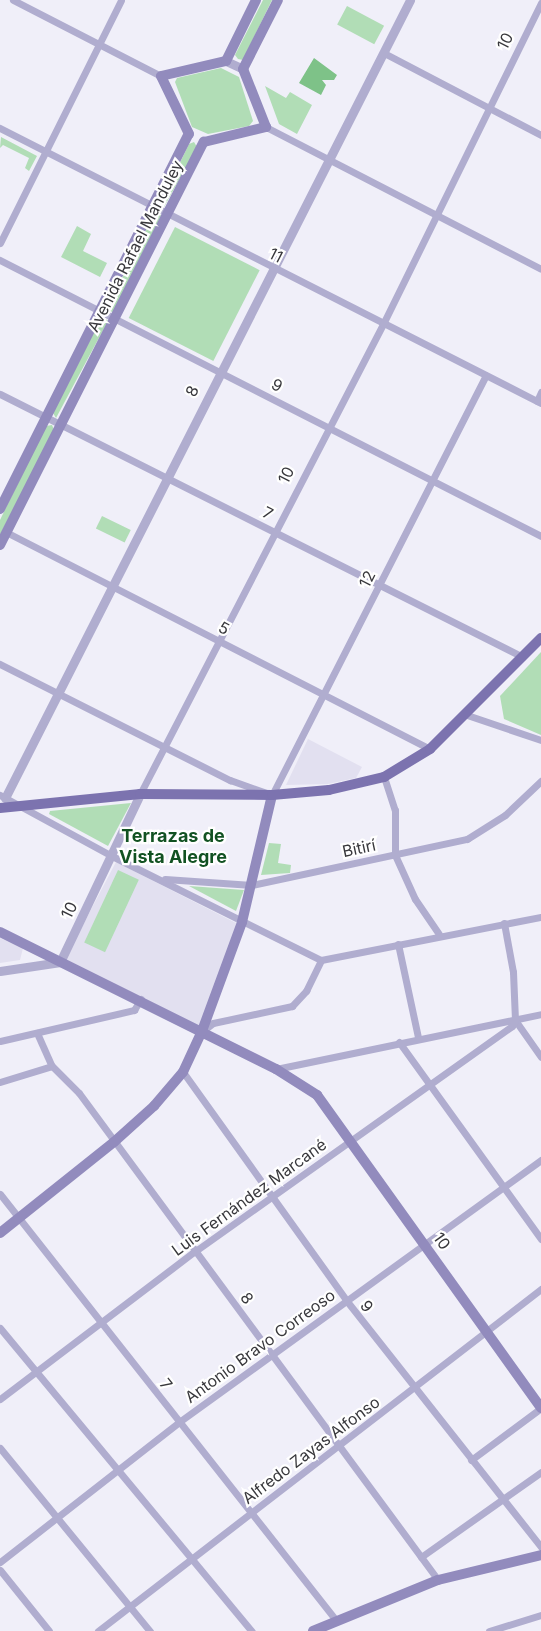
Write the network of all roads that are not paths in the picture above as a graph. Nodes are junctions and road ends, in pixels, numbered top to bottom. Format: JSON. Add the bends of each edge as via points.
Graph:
{"nodes":[{"id":1,"x":13,"y":0,"type":"edge"},
{"id":2,"x":121,"y":0,"type":"edge"},
{"id":3,"x":256,"y":0,"type":"edge"},
{"id":4,"x":278,"y":0,"type":"edge"},
{"id":5,"x":410,"y":0,"type":"edge"},
{"id":6,"x":535,"y":0,"type":"edge"},
{"id":7,"x":541,"y":3,"type":"edge"},
{"id":8,"x":100,"y":43,"type":"junction"},
{"id":9,"x":384,"y":52,"type":"junction"},
{"id":10,"x":226,"y":60,"type":"junction"},
{"id":11,"x":243,"y":69,"type":"junction"},
{"id":12,"x":161,"y":76,"type":"junction"},
{"id":13,"x":488,"y":107,"type":"junction"},
{"id":14,"x":266,"y":127,"type":"junction"},
{"id":15,"x":0,"y":128,"type":"edge"},
{"id":16,"x":189,"y":134,"type":"junction"},
{"id":17,"x":541,"y":135,"type":"edge"},
{"id":18,"x":204,"y":142,"type":"junction"},
{"id":19,"x":45,"y":152,"type":"junction"},
{"id":20,"x":327,"y":160,"type":"junction"},
{"id":21,"x":153,"y":205,"type":"junction"},
{"id":22,"x":169,"y":213,"type":"junction"},
{"id":23,"x":435,"y":215,"type":"junction"},
{"id":24,"x":0,"y":243,"type":"edge"},
{"id":25,"x":0,"y":260,"type":"edge"},
{"id":26,"x":272,"y":268,"type":"junction"},
{"id":27,"x":541,"y":269,"type":"edge"},
{"id":28,"x":101,"y":312,"type":"junction"},
{"id":29,"x":115,"y":318,"type":"junction"},
{"id":30,"x":383,"y":324,"type":"junction"},
{"id":31,"x":219,"y":371,"type":"junction"},
{"id":32,"x":486,"y":375,"type":"junction"},
{"id":33,"x":541,"y":392,"type":"edge"},
{"id":34,"x":0,"y":394,"type":"edge"},
{"id":35,"x":539,"y":402,"type":"edge"},
{"id":36,"x":46,"y":416,"type":"junction"},
{"id":37,"x":61,"y":424,"type":"junction"},
{"id":38,"x":328,"y":426,"type":"junction"},
{"id":39,"x":167,"y":477,"type":"junction"},
{"id":40,"x":433,"y":480,"type":"junction"},
{"id":41,"x":0,"y":510,"type":"edge"},
{"id":42,"x":6,"y":532,"type":"junction"},
{"id":43,"x":274,"y":532,"type":"junction"},
{"id":44,"x":541,"y":536,"type":"edge"},
{"id":45,"x":0,"y":545,"type":"edge"},
{"id":46,"x":379,"y":584,"type":"junction"},
{"id":47,"x":112,"y":586,"type":"junction"},
{"id":48,"x":541,"y":638,"type":"edge"},
{"id":49,"x":219,"y":641,"type":"junction"},
{"id":50,"x":523,"y":657,"type":"junction"},
{"id":51,"x":0,"y":664,"type":"edge"},
{"id":52,"x":323,"y":694,"type":"junction"},
{"id":53,"x":58,"y":695,"type":"junction"},
{"id":54,"x":467,"y":715,"type":"junction"},
{"id":55,"x":541,"y":740,"type":"edge"},
{"id":56,"x":164,"y":747,"type":"junction"},
{"id":57,"x":430,"y":748,"type":"junction"},
{"id":58,"x":384,"y":777,"type":"junction"},
{"id":59,"x":541,"y":781,"type":"edge"},
{"id":60,"x":141,"y":794,"type":"junction"},
{"id":61,"x":272,"y":795,"type":"junction"},
{"id":62,"x":2,"y":800,"type":"edge"},
{"id":63,"x":16,"y":803,"type":"junction"},
{"id":64,"x":395,"y":855,"type":"junction"},
{"id":65,"x":112,"y":856,"type":"junction"},
{"id":66,"x":163,"y":879,"type":"junction"},
{"id":67,"x":252,"y":885,"type":"junction"},
{"id":68,"x":541,"y":917,"type":"edge"},
{"id":69,"x":242,"y":922,"type":"junction"},
{"id":70,"x":504,"y":923,"type":"junction"},
{"id":71,"x":0,"y":932,"type":"edge"},
{"id":72,"x":439,"y":934,"type":"junction"},
{"id":73,"x":398,"y":944,"type":"junction"},
{"id":74,"x":321,"y":960,"type":"junction"},
{"id":75,"x":60,"y":962,"type":"junction"},
{"id":76,"x":0,"y":971,"type":"edge"},
{"id":77,"x":141,"y":999,"type":"junction"},
{"id":78,"x":541,"y":1014,"type":"edge"},
{"id":79,"x":515,"y":1020,"type":"junction"},
{"id":80,"x":202,"y":1031,"type":"junction"},
{"id":81,"x":37,"y":1033,"type":"junction"},
{"id":82,"x":418,"y":1037,"type":"junction"},
{"id":83,"x":0,"y":1041,"type":"edge"},
{"id":84,"x":399,"y":1042,"type":"junction"},
{"id":85,"x":541,"y":1057,"type":"edge"},
{"id":86,"x":52,"y":1066,"type":"junction"},
{"id":87,"x":276,"y":1069,"type":"junction"},
{"id":88,"x":183,"y":1072,"type":"junction"},
{"id":89,"x":0,"y":1082,"type":"edge"},
{"id":90,"x":429,"y":1084,"type":"junction"},
{"id":91,"x":351,"y":1140,"type":"junction"},
{"id":92,"x":114,"y":1142,"type":"junction"},
{"id":93,"x":541,"y":1160,"type":"edge"},
{"id":94,"x":504,"y":1186,"type":"junction"},
{"id":95,"x":0,"y":1194,"type":"edge"},
{"id":96,"x":271,"y":1196,"type":"junction"},
{"id":97,"x":19,"y":1218,"type":"junction"},
{"id":98,"x":0,"y":1233,"type":"edge"},
{"id":99,"x":541,"y":1239,"type":"edge"},
{"id":100,"x":425,"y":1242,"type":"junction"},
{"id":101,"x":194,"y":1252,"type":"junction"},
{"id":102,"x":541,"y":1289,"type":"edge"},
{"id":103,"x":346,"y":1300,"type":"junction"},
{"id":104,"x":99,"y":1322,"type":"junction"},
{"id":105,"x":0,"y":1328,"type":"edge"},
{"id":106,"x":485,"y":1330,"type":"junction"},
{"id":107,"x":270,"y":1355,"type":"junction"},
{"id":108,"x":35,"y":1371,"type":"junction"},
{"id":109,"x":414,"y":1388,"type":"junction"},
{"id":110,"x":0,"y":1399,"type":"edge"},
{"id":111,"x":541,"y":1408,"type":"edge"},
{"id":112,"x":179,"y":1422,"type":"junction"},
{"id":113,"x":338,"y":1447,"type":"junction"},
{"id":114,"x":0,"y":1448,"type":"edge"},
{"id":115,"x":471,"y":1460,"type":"junction"},
{"id":116,"x":118,"y":1470,"type":"junction"},
{"id":117,"x":541,"y":1472,"type":"edge"},
{"id":118,"x":503,"y":1500,"type":"junction"},
{"id":119,"x":250,"y":1514,"type":"junction"},
{"id":120,"x":56,"y":1517,"type":"junction"},
{"id":121,"x":541,"y":1547,"type":"edge"},
{"id":122,"x":541,"y":1555,"type":"edge"},
{"id":123,"x":421,"y":1557,"type":"junction"},
{"id":124,"x":191,"y":1558,"type":"junction"},
{"id":125,"x":0,"y":1562,"type":"edge"},
{"id":126,"x":0,"y":1570,"type":"edge"},
{"id":127,"x":438,"y":1580,"type":"junction"},
{"id":128,"x":130,"y":1606,"type":"junction"},
{"id":129,"x":541,"y":1616,"type":"edge"},
{"id":130,"x":335,"y":1619,"type":"junction"},
{"id":131,"x":49,"y":1631,"type":"edge"},
{"id":132,"x":98,"y":1631,"type":"edge"},
{"id":133,"x":150,"y":1631,"type":"edge"},
{"id":134,"x":252,"y":1631,"type":"edge"},
{"id":135,"x":313,"y":1631,"type":"edge"},
{"id":136,"x":489,"y":1631,"type":"edge"}],
"edges":[{"from":1,"to":8,"type":"street"},
{"from":2,"to":8,"type":"street"},
{"from":3,"to":10,"type":"main road"},
{"from":4,"to":11,"type":"main road"},
{"from":5,"to":9,"type":"street","name":"8"},
{"from":6,"to":7,"type":"street"},
{"from":7,"to":13,"type":"street","name":"10"},
{"from":8,"to":12,"type":"street"},
{"from":8,"to":19,"type":"street"},
{"from":9,"to":13,"type":"street"},
{"from":9,"to":20,"type":"street","name":"8"},
{"from":10,"to":11,"type":"street"},
{"from":10,"to":12,"type":"main road"},
{"from":11,"to":14,"type":"main road"},
{"from":12,"to":16,"type":"main road"},
{"from":13,"to":17,"type":"street"},
{"from":13,"to":23,"type":"street","name":"10"},
{"from":14,"to":18,"type":"main road"},
{"from":14,"to":20,"type":"street"},
{"from":15,"to":19,"type":"street","name":"11"},
{"from":16,"to":18,"type":"street"},
{"from":16,"to":21,"type":"main road","name":"Avenida Rafael Manduley"},
{"from":18,"to":22,"type":"main road","name":"Avenida Rafael Manduley"},
{"from":19,"to":21,"type":"street","name":"11"},
{"from":19,"to":24,"type":"street"},
{"from":20,"to":23,"type":"street"},
{"from":20,"to":26,"type":"street","name":"8"},
{"from":21,"to":22,"type":"street","name":"11"},
{"from":21,"to":28,"type":"main road","name":"Avenida Rafael Manduley"},
{"from":22,"to":26,"type":"street","name":"11"},
{"from":22,"to":29,"type":"main road","name":"Avenida Rafael Manduley"},
{"from":23,"to":27,"type":"street"},
{"from":23,"to":30,"type":"street","name":"10"},
{"from":25,"to":28,"type":"street","name":"9"},
{"from":26,"to":30,"type":"street","name":"11"},
{"from":26,"to":31,"type":"street","name":"8"},
{"from":28,"to":29,"type":"street","name":"9"},
{"from":28,"to":36,"type":"main road","name":"Avenida Rafael Manduley"},
{"from":29,"to":31,"type":"street","name":"9"},
{"from":29,"to":37,"type":"main road","name":"Avenida Rafael Manduley"},
{"from":30,"to":32,"type":"street","name":"11"},
{"from":30,"to":38,"type":"street","name":"10"},
{"from":31,"to":38,"type":"street","name":"9"},
{"from":31,"to":39,"type":"street","name":"8"},
{"from":32,"to":35,"type":"street","name":"11"},
{"from":32,"to":40,"type":"street","name":"12"},
{"from":33,"to":35,"type":"street"},
{"from":34,"to":36,"type":"street","name":"7"},
{"from":36,"to":37,"type":"street","name":"7"},
{"from":36,"to":41,"type":"main road","name":"Avenida Rafael Manduley"},
{"from":37,"to":39,"type":"street","name":"7"},
{"from":37,"to":42,"type":"main road","name":"Avenida Rafael Manduley"},
{"from":38,"to":40,"type":"street","name":"9"},
{"from":38,"to":43,"type":"street","name":"10"},
{"from":39,"to":43,"type":"street","name":"7"},
{"from":39,"to":47,"type":"street","name":"8"},
{"from":40,"to":44,"type":"street","name":"9"},
{"from":40,"to":46,"type":"street","name":"12"},
{"from":42,"to":45,"type":"main road","name":"Avenida Rafael Manduley"},
{"from":42,"to":47,"type":"street","name":"5"},
{"from":43,"to":46,"type":"street","name":"7"},
{"from":43,"to":49,"type":"street","name":"10"},
{"from":46,"to":50,"type":"street","name":"7"},
{"from":46,"to":52,"type":"street","name":"12"},
{"from":47,"to":49,"type":"street","name":"5"},
{"from":47,"to":53,"type":"street","name":"8"},
{"from":48,"to":50,"type":"main road"},
{"from":49,"to":52,"type":"street","name":"5"},
{"from":49,"to":56,"type":"street","name":"10"},
{"from":50,"to":54,"type":"main road"},
{"from":51,"to":53,"type":"street"},
{"from":52,"to":57,"type":"street","name":"5"},
{"from":52,"to":61,"type":"street","name":"12"},
{"from":53,"to":56,"type":"street"},
{"from":53,"to":62,"type":"street","name":"8"},
{"from":54,"to":55,"type":"street"},
{"from":54,"to":57,"type":"main road"},
{"from":56,"to":60,"type":"street","name":"10"},
{"from":56,"to":61,"type":"street","via":[[230,780]]},
{"from":57,"to":58,"type":"main road"},
{"from":58,"to":61,"type":"main road","via":[[328,790]]},
{"from":58,"to":64,"type":"street","via":[[395,810]]},
{"from":59,"to":64,"type":"street","name":"Bitirí","via":[[505,815],[466,839]]},
{"from":60,"to":61,"type":"main road"},
{"from":60,"to":63,"type":"main road"},
{"from":60,"to":65,"type":"street","name":"10"},
{"from":61,"to":67,"type":"main road"},
{"from":62,"to":63,"type":"main road"},
{"from":63,"to":65,"type":"street"},
{"from":64,"to":67,"type":"street","name":"Bitirí"},
{"from":64,"to":72,"type":"street","via":[[415,899]]},
{"from":65,"to":66,"type":"street"},
{"from":65,"to":75,"type":"street","name":"10"},
{"from":66,"to":67,"type":"street","name":"Bitirí"},
{"from":66,"to":69,"type":"street"},
{"from":67,"to":69,"type":"main road"},
{"from":68,"to":70,"type":"street"},
{"from":69,"to":74,"type":"street"},
{"from":69,"to":80,"type":"main road"},
{"from":70,"to":72,"type":"street"},
{"from":70,"to":79,"type":"street","via":[[513,972]]},
{"from":71,"to":75,"type":"main road","name":"10"},
{"from":72,"to":73,"type":"street"},
{"from":73,"to":74,"type":"street"},
{"from":73,"to":82,"type":"street"},
{"from":74,"to":80,"type":"street","via":[[306,991],[292,1006],[213,1023]]},
{"from":75,"to":76,"type":"street"},
{"from":75,"to":77,"type":"main road","name":"10"},
{"from":77,"to":80,"type":"main road","name":"10"},
{"from":77,"to":81,"type":"street","via":[[134,1010]]},
{"from":78,"to":79,"type":"street"},
{"from":79,"to":82,"type":"street"},
{"from":79,"to":85,"type":"street"},
{"from":79,"to":90,"type":"street","name":"Luis Fernández Marcané","via":[[512,1026]]},
{"from":80,"to":87,"type":"main road","name":"10"},
{"from":80,"to":88,"type":"main road"},
{"from":81,"to":83,"type":"street"},
{"from":81,"to":86,"type":"street","name":"8"},
{"from":82,"to":84,"type":"street"},
{"from":84,"to":87,"type":"street"},
{"from":84,"to":90,"type":"street"},
{"from":86,"to":89,"type":"street"},
{"from":86,"to":92,"type":"street","name":"8","via":[[61,1072]]},
{"from":87,"to":91,"type":"main road","name":"10","via":[[317,1095]]},
{"from":88,"to":92,"type":"main road","via":[[154,1106]]},
{"from":88,"to":96,"type":"street","name":"9"},
{"from":90,"to":91,"type":"street","name":"Luis Fernández Marcané"},
{"from":90,"to":94,"type":"street"},
{"from":91,"to":96,"type":"street","name":"Luis Fernández Marcané"},
{"from":91,"to":100,"type":"main road","name":"10"},
{"from":92,"to":97,"type":"main road"},
{"from":92,"to":101,"type":"street","name":"8"},
{"from":93,"to":94,"type":"street","name":"Antonio Bravo Correoso"},
{"from":94,"to":99,"type":"street"},
{"from":94,"to":100,"type":"street","name":"Antonio Bravo Correoso"},
{"from":95,"to":97,"type":"street","name":"7"},
{"from":96,"to":101,"type":"street","name":"Luis Fernández Marcané"},
{"from":96,"to":103,"type":"street","name":"9"},
{"from":97,"to":98,"type":"main road"},
{"from":97,"to":104,"type":"street","name":"7"},
{"from":100,"to":103,"type":"street","name":"Antonio Bravo Correoso"},
{"from":100,"to":106,"type":"main road","name":"10"},
{"from":101,"to":104,"type":"street","name":"Luis Fernández Marcané"},
{"from":101,"to":107,"type":"street","name":"8"},
{"from":102,"to":106,"type":"street","name":"Alfredo Zayas Alfonso"},
{"from":103,"to":107,"type":"street","name":"Antonio Bravo Correoso"},
{"from":103,"to":109,"type":"street","name":"9"},
{"from":104,"to":108,"type":"street","name":"Luis Fernández Marcané"},
{"from":104,"to":112,"type":"street","name":"7"},
{"from":105,"to":108,"type":"street"},
{"from":106,"to":109,"type":"street","name":"Alfredo Zayas Alfonso"},
{"from":106,"to":111,"type":"main road","name":"10"},
{"from":107,"to":112,"type":"street","name":"Antonio Bravo Correoso"},
{"from":107,"to":113,"type":"street","name":"8"},
{"from":108,"to":110,"type":"street","name":"Luis Fernández Marcané"},
{"from":108,"to":116,"type":"street"},
{"from":109,"to":113,"type":"street","name":"Alfredo Zayas Alfonso"},
{"from":109,"to":115,"type":"street","name":"9"},
{"from":111,"to":115,"type":"street"},
{"from":112,"to":116,"type":"street","name":"Antonio Bravo Correoso"},
{"from":112,"to":119,"type":"street","name":"7"},
{"from":113,"to":119,"type":"street","name":"Alfredo Zayas Alfonso"},
{"from":113,"to":123,"type":"street","name":"8"},
{"from":114,"to":120,"type":"street"},
{"from":115,"to":118,"type":"street","name":"9"},
{"from":116,"to":120,"type":"street","name":"Antonio Bravo Correoso"},
{"from":116,"to":124,"type":"street"},
{"from":117,"to":118,"type":"street"},
{"from":118,"to":121,"type":"street","name":"9"},
{"from":118,"to":123,"type":"street"},
{"from":119,"to":124,"type":"street","name":"Alfredo Zayas Alfonso"},
{"from":119,"to":130,"type":"street","name":"7"},
{"from":120,"to":125,"type":"street","name":"Antonio Bravo Correoso"},
{"from":120,"to":128,"type":"street"},
{"from":122,"to":127,"type":"main road"},
{"from":123,"to":127,"type":"street","name":"8"},
{"from":124,"to":128,"type":"street","name":"Alfredo Zayas Alfonso"},
{"from":124,"to":134,"type":"street"},
{"from":126,"to":131,"type":"street"},
{"from":127,"to":130,"type":"main road"},
{"from":128,"to":132,"type":"street","name":"Alfredo Zayas Alfonso"},
{"from":128,"to":133,"type":"street"},
{"from":129,"to":136,"type":"street"},
{"from":130,"to":135,"type":"main road"}]}
